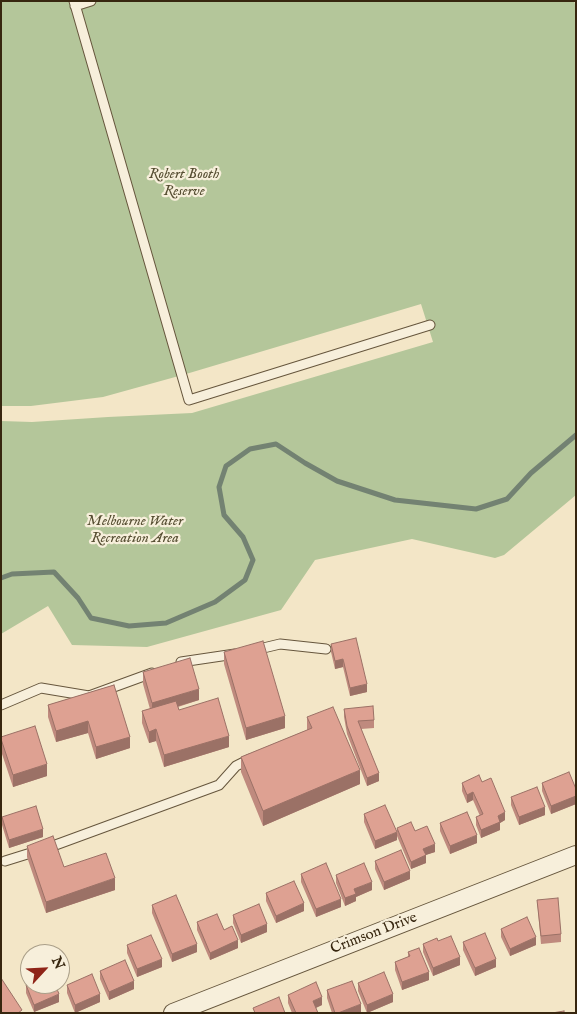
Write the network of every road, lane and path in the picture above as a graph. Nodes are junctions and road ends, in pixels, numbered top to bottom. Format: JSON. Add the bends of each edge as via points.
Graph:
{"nodes":[{"id":1,"x":91,"y":1,"type":"edge"},
{"id":2,"x":74,"y":4,"type":"edge"},
{"id":3,"x":430,"y":325,"type":"dead end"},
{"id":4,"x":326,"y":649,"type":"dead end"},
{"id":5,"x":172,"y":666,"type":"edge"},
{"id":6,"x":163,"y":669,"type":"edge"},
{"id":7,"x":1,"y":705,"type":"edge"},
{"id":8,"x":261,"y":753,"type":"edge"},
{"id":9,"x":576,"y":855,"type":"edge"},
{"id":10,"x":5,"y":861,"type":"dead end"},
{"id":11,"x":173,"y":1013,"type":"edge"}],
"edges":[{"from":1,"to":2,"type":"lane"},
{"from":2,"to":3,"type":"lane","via":[[189,400]]},
{"from":4,"to":5,"type":"lane","via":[[280,644]]},
{"from":6,"to":7,"type":"lane","via":[[89,696],[40,688]]},
{"from":8,"to":10,"type":"lane","via":[[236,766],[219,785]]},
{"from":9,"to":11,"type":"street","name":"Crimson Drive"}]}
